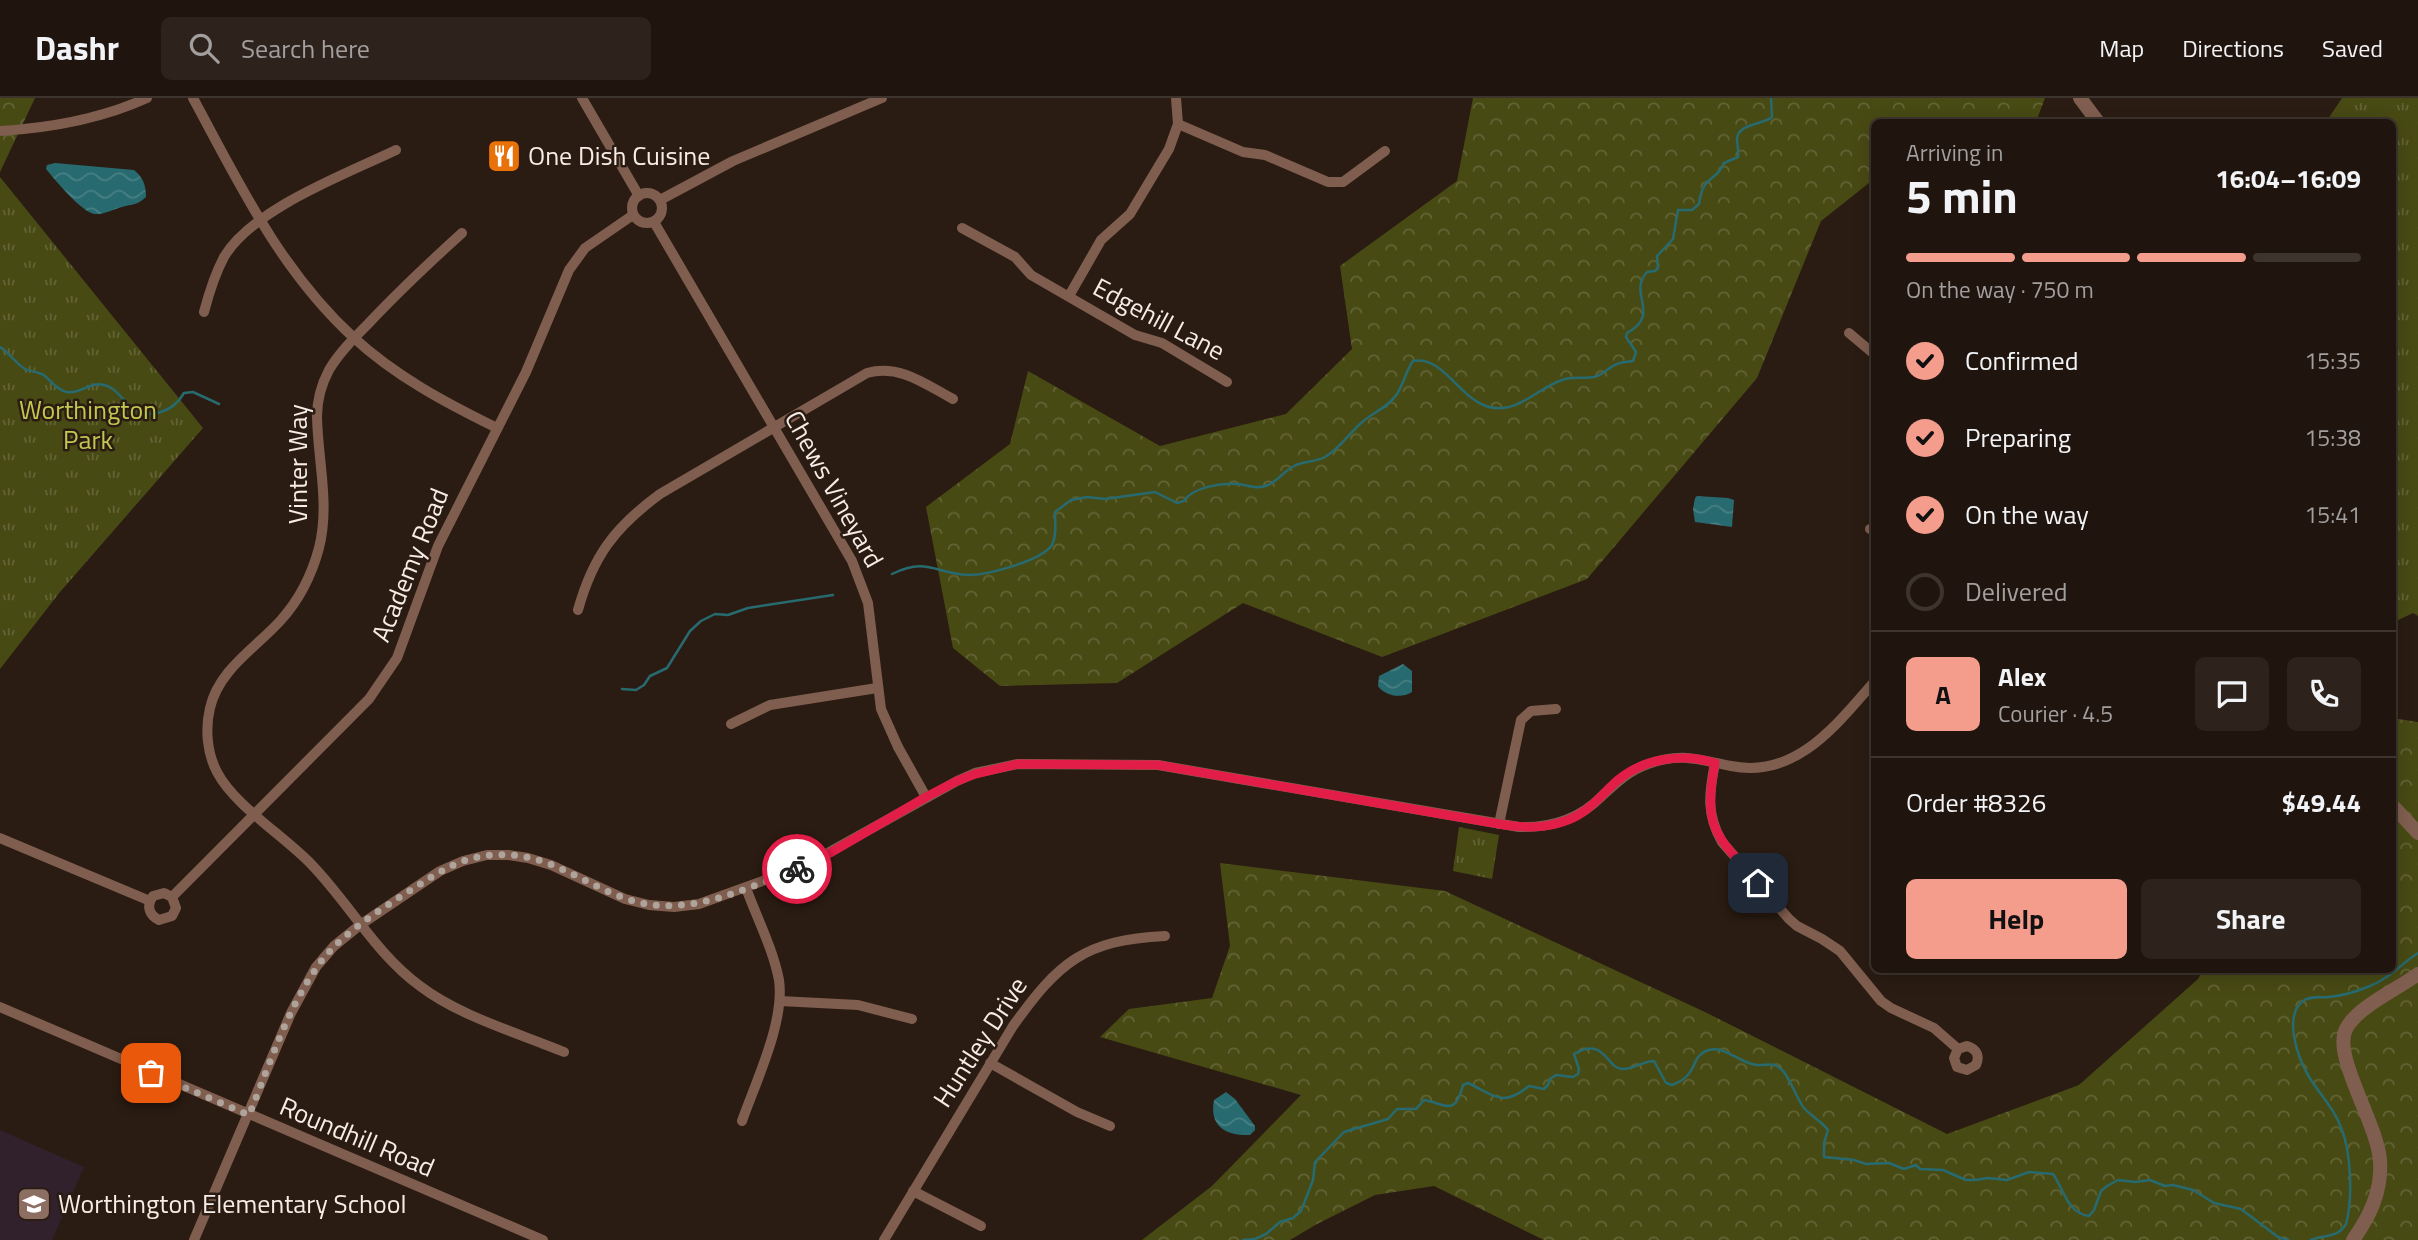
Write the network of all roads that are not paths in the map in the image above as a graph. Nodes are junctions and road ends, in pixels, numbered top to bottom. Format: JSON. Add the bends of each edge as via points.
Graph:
{"nodes":[{"id":1,"x":146,"y":98,"type":"edge"},
{"id":2,"x":193,"y":98,"type":"edge"},
{"id":3,"x":582,"y":98,"type":"edge"},
{"id":4,"x":882,"y":98,"type":"edge"},
{"id":5,"x":1176,"y":98,"type":"edge"},
{"id":6,"x":2080,"y":98,"type":"edge"},
{"id":7,"x":2096,"y":119,"type":"edge"},
{"id":8,"x":1178,"y":124,"type":"junction"},
{"id":9,"x":0,"y":131,"type":"edge"},
{"id":10,"x":396,"y":150,"type":"dead end"},
{"id":11,"x":1385,"y":151,"type":"dead end"},
{"id":12,"x":639,"y":195,"type":"junction"},
{"id":13,"x":660,"y":200,"type":"junction"},
{"id":14,"x":634,"y":215,"type":"junction"},
{"id":15,"x":259,"y":220,"type":"junction"},
{"id":16,"x":654,"y":222,"type":"junction"},
{"id":17,"x":962,"y":228,"type":"dead end"},
{"id":18,"x":462,"y":233,"type":"dead end"},
{"id":19,"x":1069,"y":296,"type":"junction"},
{"id":20,"x":204,"y":312,"type":"dead end"},
{"id":21,"x":1849,"y":333,"type":"dead end"},
{"id":22,"x":354,"y":338,"type":"junction"},
{"id":23,"x":1871,"y":351,"type":"edge"},
{"id":24,"x":1227,"y":382,"type":"dead end"},
{"id":25,"x":953,"y":400,"type":"dead end"},
{"id":26,"x":497,"y":428,"type":"junction"},
{"id":27,"x":774,"y":428,"type":"junction"},
{"id":28,"x":578,"y":610,"type":"dead end"},
{"id":29,"x":877,"y":688,"type":"junction"},
{"id":30,"x":1871,"y":689,"type":"edge"},
{"id":31,"x":1556,"y":709,"type":"dead end"},
{"id":32,"x":731,"y":724,"type":"dead end"},
{"id":33,"x":1715,"y":763,"type":"junction"},
{"id":34,"x":926,"y":797,"type":"junction"},
{"id":35,"x":2396,"y":809,"type":"edge"},
{"id":36,"x":255,"y":813,"type":"junction"},
{"id":37,"x":1499,"y":824,"type":"junction"},
{"id":38,"x":2418,"y":833,"type":"edge"},
{"id":39,"x":0,"y":838,"type":"edge"},
{"id":40,"x":746,"y":888,"type":"junction"},
{"id":41,"x":172,"y":897,"type":"junction"},
{"id":42,"x":150,"y":901,"type":"junction"},
{"id":43,"x":360,"y":925,"type":"junction"},
{"id":44,"x":1165,"y":936,"type":"dead end"},
{"id":45,"x":2418,"y":974,"type":"edge"},
{"id":46,"x":780,"y":1001,"type":"junction"},
{"id":47,"x":0,"y":1007,"type":"edge"},
{"id":48,"x":912,"y":1019,"type":"dead end"},
{"id":49,"x":1958,"y":1049,"type":"dead end"},
{"id":50,"x":564,"y":1052,"type":"dead end"},
{"id":51,"x":990,"y":1063,"type":"junction"},
{"id":52,"x":249,"y":1115,"type":"junction"},
{"id":53,"x":742,"y":1121,"type":"dead end"},
{"id":54,"x":1110,"y":1126,"type":"dead end"},
{"id":55,"x":914,"y":1191,"type":"junction"},
{"id":56,"x":981,"y":1226,"type":"dead end"},
{"id":57,"x":194,"y":1240,"type":"edge"},
{"id":58,"x":543,"y":1240,"type":"edge"},
{"id":59,"x":884,"y":1240,"type":"edge"},
{"id":60,"x":2353,"y":1240,"type":"edge"}],
"edges":[{"from":1,"to":9,"type":"street","via":[[64,124]]},
{"from":2,"to":15,"type":"street"},
{"from":3,"to":12,"type":"street"},
{"from":4,"to":13,"type":"street","via":[[733,161]]},
{"from":5,"to":8,"type":"street"},
{"from":6,"to":7,"type":"street"},
{"from":8,"to":11,"type":"street","via":[[1242,152],[1265,155],[1335,183]]},
{"from":8,"to":19,"type":"street","via":[[1169,149],[1130,214],[1101,240]]},
{"from":10,"to":15,"type":"street"},
{"from":12,"to":13,"type":"street","via":[[653,194]]},
{"from":12,"to":14,"type":"street","via":[[633,202]]},
{"from":13,"to":16,"type":"street","via":[[662,210]]},
{"from":14,"to":16,"type":"street","via":[[640,222]]},
{"from":14,"to":26,"type":"street","name":"Academy Road","via":[[577,257]]},
{"from":15,"to":20,"type":"street","via":[[225,256]]},
{"from":15,"to":22,"type":"street","via":[[297,277]]},
{"from":16,"to":27,"type":"street","name":"Chews Vineyard"},
{"from":17,"to":19,"type":"street","name":"Edgehill Lane","via":[[1015,257],[1031,275]]},
{"from":18,"to":22,"type":"street","name":"Vinter Way"},
{"from":19,"to":24,"type":"street","name":"Edgehill Lane"},
{"from":21,"to":23,"type":"street"},
{"from":22,"to":26,"type":"street","via":[[412,382]]},
{"from":22,"to":36,"type":"street","name":"Vinter Way","via":[[329,370],[318,401],[324,510],[313,568],[281,620],[224,677],[209,712],[209,747],[218,774]]},
{"from":25,"to":27,"type":"street","via":[[904,373],[880,370],[867,373]]},
{"from":26,"to":36,"type":"street","name":"Academy Road","via":[[443,537],[407,636],[384,680]]},
{"from":27,"to":28,"type":"street","via":[[660,494],[631,517],[597,559]]},
{"from":27,"to":29,"type":"street","name":"Chews Vineyard","via":[[861,582],[872,628]]},
{"from":29,"to":32,"type":"street","via":[[770,705]]},
{"from":29,"to":34,"type":"street","name":"Chews Vineyard","via":[[888,726]]},
{"from":30,"to":33,"type":"street","via":[[1809,750],[1790,761],[1754,768]]},
{"from":31,"to":37,"type":"street","via":[[1531,711],[1521,720]]},
{"from":33,"to":37,"type":"street","via":[[1689,757],[1651,763],[1631,771],[1569,820],[1534,827]]},
{"from":33,"to":49,"type":"street","via":[[1709,807],[1723,842],[1789,919],[1840,951],[1881,1001],[1934,1028]]},
{"from":34,"to":37,"type":"street","via":[[975,774],[1018,764],[1131,763]]},
{"from":34,"to":40,"type":"street","via":[[830,853]]},
{"from":35,"to":38,"type":"street"},
{"from":36,"to":41,"type":"street","name":"Academy Road"},
{"from":36,"to":43,"type":"street","name":"Vinter Way","via":[[313,865]]},
{"from":39,"to":42,"type":"street"},
{"from":40,"to":43,"type":"street","via":[[699,904],[649,905],[551,865],[487,855],[440,871]]},
{"from":40,"to":46,"type":"street","via":[[774,963]]},
{"from":41,"to":42,"type":"street","via":[[160,893]]},
{"from":41,"to":42,"type":"street","name":"Academy Road","via":[[175,912],[164,920],[151,914]]},
{"from":43,"to":50,"type":"street","name":"Vinter Way","via":[[399,969],[439,999]]},
{"from":43,"to":52,"type":"street","via":[[334,946],[304,987]]},
{"from":44,"to":51,"type":"street","name":"Huntley Drive","via":[[1109,943],[1070,961],[1035,995]]},
{"from":45,"to":60,"type":"street","via":[[2363,1010],[2342,1039],[2347,1067],[2375,1131],[2380,1161],[2371,1212]]},
{"from":46,"to":48,"type":"street","via":[[858,1005]]},
{"from":46,"to":53,"type":"street","via":[[774,1032]]},
{"from":47,"to":52,"type":"street","name":"Roundhill Road"},
{"from":51,"to":54,"type":"street"},
{"from":51,"to":55,"type":"street","name":"Huntley Drive"},
{"from":52,"to":57,"type":"street"},
{"from":52,"to":58,"type":"street","name":"Roundhill Road"},
{"from":55,"to":56,"type":"street"},
{"from":55,"to":59,"type":"street","name":"Huntley Drive"}]}
